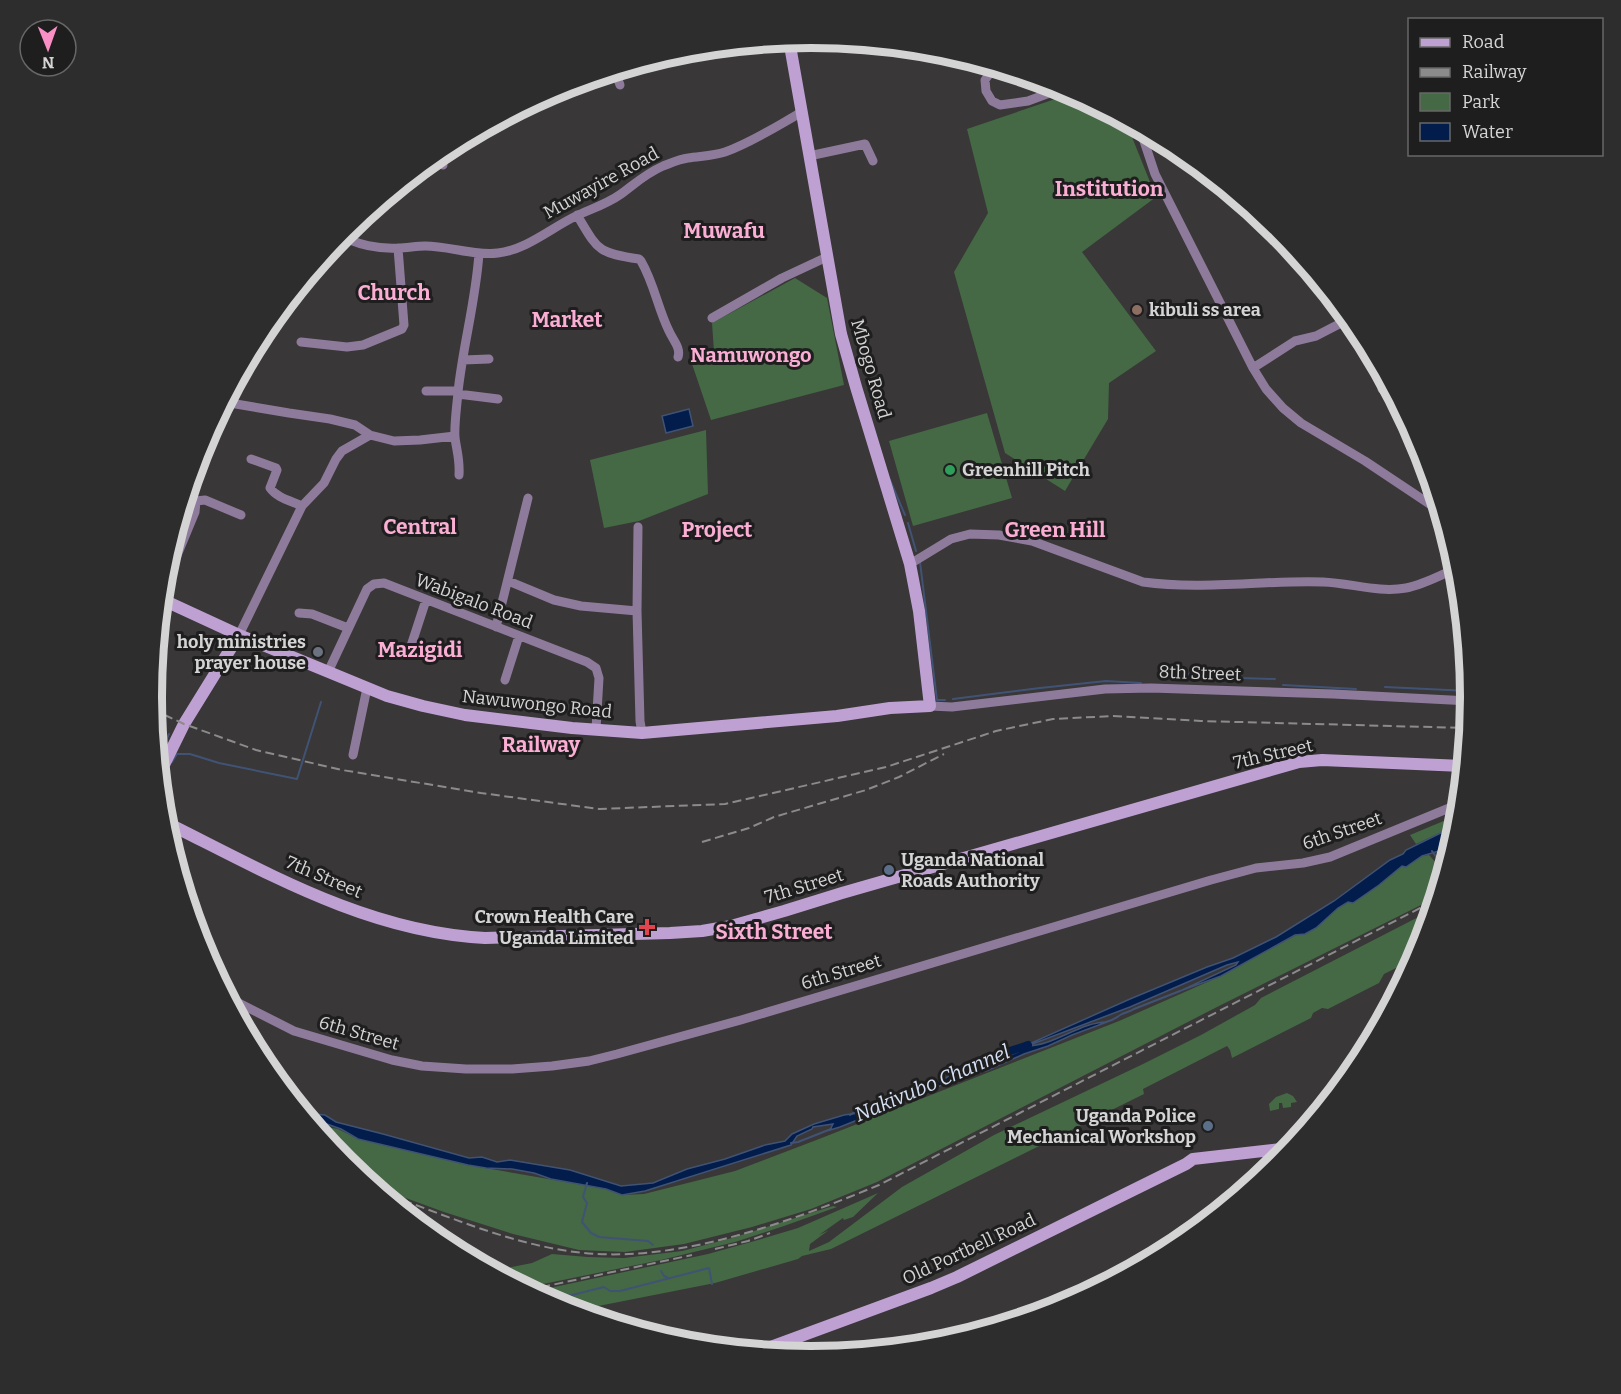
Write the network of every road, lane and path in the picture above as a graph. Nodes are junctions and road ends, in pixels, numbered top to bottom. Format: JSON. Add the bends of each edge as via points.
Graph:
{"nodes":[{"id":1,"x":791,"y":48,"type":"edge"},
{"id":2,"x":990,"y":73,"type":"edge"},
{"id":3,"x":617,"y":77,"type":"edge"},
{"id":4,"x":620,"y":85,"type":"dead end"},
{"id":5,"x":1049,"y":93,"type":"edge"},
{"id":6,"x":802,"y":112,"type":"junction"},
{"id":7,"x":1144,"y":140,"type":"edge"},
{"id":8,"x":809,"y":156,"type":"junction"},
{"id":9,"x":873,"y":161,"type":"dead end"},
{"id":10,"x":578,"y":215,"type":"junction"},
{"id":11,"x":351,"y":239,"type":"edge"},
{"id":12,"x":398,"y":249,"type":"junction"},
{"id":13,"x":479,"y":253,"type":"junction"},
{"id":14,"x":827,"y":257,"type":"junction"},
{"id":15,"x":712,"y":318,"type":"dead end"},
{"id":16,"x":1341,"y":323,"type":"edge"},
{"id":17,"x":301,"y":342,"type":"dead end"},
{"id":18,"x":678,"y":357,"type":"dead end"},
{"id":19,"x":489,"y":359,"type":"dead end"},
{"id":20,"x":463,"y":360,"type":"junction"},
{"id":21,"x":1253,"y":368,"type":"junction"},
{"id":22,"x":426,"y":391,"type":"dead end"},
{"id":23,"x":458,"y":393,"type":"junction"},
{"id":24,"x":498,"y":399,"type":"dead end"},
{"id":25,"x":232,"y":403,"type":"edge"},
{"id":26,"x":370,"y":435,"type":"junction"},
{"id":27,"x":455,"y":436,"type":"junction"},
{"id":28,"x":251,"y":459,"type":"dead end"},
{"id":29,"x":459,"y":475,"type":"dead end"},
{"id":30,"x":528,"y":498,"type":"dead end"},
{"id":31,"x":193,"y":499,"type":"edge"},
{"id":32,"x":196,"y":501,"type":"junction"},
{"id":33,"x":1430,"y":504,"type":"edge"},
{"id":34,"x":302,"y":506,"type":"junction"},
{"id":35,"x":241,"y":516,"type":"dead end"},
{"id":36,"x":638,"y":527,"type":"dead end"},
{"id":37,"x":182,"y":539,"type":"edge"},
{"id":38,"x":910,"y":564,"type":"junction"},
{"id":39,"x":1447,"y":572,"type":"edge"},
{"id":40,"x":508,"y":581,"type":"junction"},
{"id":41,"x":426,"y":600,"type":"junction"},
{"id":42,"x":169,"y":602,"type":"edge"},
{"id":43,"x":637,"y":611,"type":"junction"},
{"id":44,"x":299,"y":613,"type":"dead end"},
{"id":45,"x":496,"y":627,"type":"junction"},
{"id":46,"x":348,"y":628,"type":"junction"},
{"id":47,"x":239,"y":635,"type":"junction"},
{"id":48,"x":519,"y":636,"type":"junction"},
{"id":49,"x":409,"y":652,"type":"dead end"},
{"id":50,"x":328,"y":672,"type":"junction"},
{"id":51,"x":505,"y":680,"type":"dead end"},
{"id":52,"x":367,"y":688,"type":"junction"},
{"id":53,"x":1460,"y":701,"type":"edge"},
{"id":54,"x":930,"y":706,"type":"junction"},
{"id":55,"x":596,"y":729,"type":"junction"},
{"id":56,"x":642,"y":733,"type":"junction"},
{"id":57,"x":353,"y":755,"type":"dead end"},
{"id":58,"x":165,"y":762,"type":"edge"},
{"id":59,"x":1456,"y":766,"type":"edge"},
{"id":60,"x":1450,"y":808,"type":"edge"},
{"id":61,"x":175,"y":827,"type":"edge"},
{"id":62,"x":238,"y":1002,"type":"edge"},
{"id":63,"x":1275,"y":1150,"type":"edge"},
{"id":64,"x":1269,"y":1155,"type":"edge"},
{"id":65,"x":1186,"y":1164,"type":"junction"},
{"id":66,"x":778,"y":1345,"type":"edge"}],
"edges":[{"from":1,"to":6,"type":"street","name":"Mbogo Road"},
{"from":2,"to":5,"type":"street","via":[[985,80],[986,91],[1000,105]]},
{"from":3,"to":4,"type":"street"},
{"from":6,"to":8,"type":"street","name":"Mbogo Road"},
{"from":6,"to":10,"type":"street","name":"Muwayire Road","via":[[723,153],[680,160],[652,171],[611,200]]},
{"from":7,"to":21,"type":"street","via":[[1155,174]]},
{"from":8,"to":9,"type":"street","via":[[865,144]]},
{"from":8,"to":14,"type":"street","name":"Mbogo Road"},
{"from":10,"to":13,"type":"street","name":"Muwayire Road","via":[[516,248]]},
{"from":10,"to":18,"type":"street","via":[[600,248],[642,261],[678,347]]},
{"from":11,"to":12,"type":"street","name":"Muwayire Road","via":[[368,246]]},
{"from":12,"to":13,"type":"street","name":"Muwayire Road","via":[[423,246]]},
{"from":12,"to":17,"type":"street","via":[[404,327],[363,345]]},
{"from":13,"to":20,"type":"street"},
{"from":14,"to":15,"type":"street"},
{"from":14,"to":38,"type":"street","name":"Mbogo Road","via":[[843,342]]},
{"from":16,"to":21,"type":"street","via":[[1295,341]]},
{"from":19,"to":20,"type":"street"},
{"from":20,"to":23,"type":"street"},
{"from":21,"to":33,"type":"street","via":[[1266,390],[1300,423]]},
{"from":22,"to":23,"type":"street"},
{"from":23,"to":24,"type":"street"},
{"from":23,"to":27,"type":"street"},
{"from":25,"to":26,"type":"street","via":[[330,418],[355,425]]},
{"from":26,"to":27,"type":"street","via":[[394,441]]},
{"from":26,"to":34,"type":"street","via":[[342,451],[324,483]]},
{"from":27,"to":29,"type":"street"},
{"from":28,"to":34,"type":"street","via":[[276,468],[272,491]]},
{"from":30,"to":40,"type":"street"},
{"from":31,"to":32,"type":"street"},
{"from":32,"to":35,"type":"street","via":[[205,500]]},
{"from":32,"to":37,"type":"street"},
{"from":34,"to":47,"type":"street"},
{"from":36,"to":43,"type":"street"},
{"from":38,"to":39,"type":"street","via":[[951,539],[989,534],[1032,541],[1136,580],[1160,585],[1289,581],[1390,590],[1407,588]]},
{"from":38,"to":54,"type":"street","name":"Mbogo Road"},
{"from":40,"to":43,"type":"street","via":[[554,600]]},
{"from":40,"to":45,"type":"street"},
{"from":41,"to":45,"type":"street","name":"Wabigalo Road"},
{"from":41,"to":46,"type":"street","name":"Wabigalo Road","via":[[384,583],[374,584],[367,589]]},
{"from":41,"to":49,"type":"street"},
{"from":42,"to":47,"type":"street","name":"Nawuwongo Road"},
{"from":43,"to":56,"type":"street"},
{"from":44,"to":46,"type":"street"},
{"from":45,"to":48,"type":"street","name":"Wabigalo Road"},
{"from":46,"to":50,"type":"street","name":"Wabigalo Road"},
{"from":47,"to":50,"type":"street","name":"Nawuwongo Road"},
{"from":47,"to":58,"type":"street"},
{"from":48,"to":51,"type":"street"},
{"from":48,"to":55,"type":"street","name":"Wabigalo Road","via":[[596,668]]},
{"from":50,"to":52,"type":"street","name":"Nawuwongo Road"},
{"from":52,"to":55,"type":"street","name":"Nawuwongo Road","via":[[465,715]]},
{"from":52,"to":57,"type":"street"},
{"from":53,"to":54,"type":"street","name":"8th Street","via":[[1151,688]]},
{"from":54,"to":56,"type":"street","name":"Nawuwongo Road"},
{"from":55,"to":56,"type":"street","name":"Nawuwongo Road"},
{"from":59,"to":61,"type":"street","name":"7th Street","via":[[1299,762],[731,926],[670,933],[485,938],[429,932],[319,898]]},
{"from":60,"to":62,"type":"street","name":"6th Street","via":[[1330,857],[1256,868],[1211,880],[741,1020],[589,1061],[512,1069],[422,1066],[294,1031]]},
{"from":63,"to":65,"type":"street","name":"Old Portbell Road","via":[[1197,1158]]},
{"from":64,"to":65,"type":"street","name":"Old Portbell Road"},
{"from":65,"to":66,"type":"street","name":"Old Portbell Road","via":[[957,1277]]}]}
